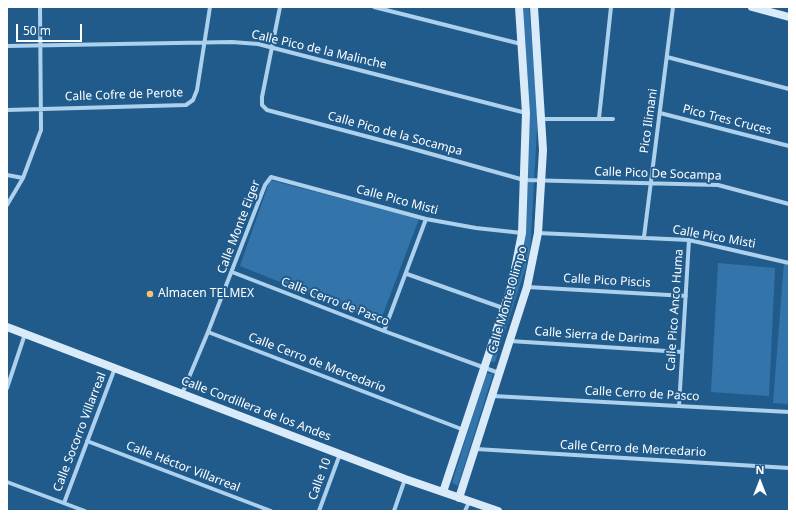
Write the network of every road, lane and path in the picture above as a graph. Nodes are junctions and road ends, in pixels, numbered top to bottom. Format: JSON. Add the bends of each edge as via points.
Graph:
{"nodes":[{"id":1,"x":40,"y":7,"type":"edge"},
{"id":2,"x":210,"y":7,"type":"edge"},
{"id":3,"x":280,"y":7,"type":"edge"},
{"id":4,"x":374,"y":7,"type":"edge"},
{"id":5,"x":519,"y":7,"type":"edge"},
{"id":6,"x":534,"y":7,"type":"edge"},
{"id":7,"x":611,"y":7,"type":"edge"},
{"id":8,"x":673,"y":7,"type":"edge"},
{"id":9,"x":755,"y":7,"type":"edge"},
{"id":10,"x":789,"y":17,"type":"edge"},
{"id":11,"x":205,"y":42,"type":"junction"},
{"id":12,"x":41,"y":45,"type":"junction"},
{"id":13,"x":521,"y":45,"type":"junction"},
{"id":14,"x":7,"y":46,"type":"edge"},
{"id":15,"x":272,"y":46,"type":"junction"},
{"id":16,"x":667,"y":57,"type":"junction"},
{"id":17,"x":789,"y":89,"type":"edge"},
{"id":18,"x":41,"y":108,"type":"junction"},
{"id":19,"x":7,"y":110,"type":"edge"},
{"id":20,"x":526,"y":113,"type":"junction"},
{"id":21,"x":660,"y":113,"type":"junction"},
{"id":22,"x":599,"y":118,"type":"junction"},
{"id":23,"x":613,"y":118,"type":"dead end"},
{"id":24,"x":542,"y":119,"type":"junction"},
{"id":25,"x":789,"y":146,"type":"edge"},
{"id":26,"x":7,"y":175,"type":"edge"},
{"id":27,"x":23,"y":178,"type":"junction"},
{"id":28,"x":268,"y":179,"type":"joint"},
{"id":29,"x":524,"y":180,"type":"junction"},
{"id":30,"x":543,"y":180,"type":"junction"},
{"id":31,"x":651,"y":182,"type":"junction"},
{"id":32,"x":789,"y":204,"type":"edge"},
{"id":33,"x":7,"y":205,"type":"edge"},
{"id":34,"x":426,"y":219,"type":"junction"},
{"id":35,"x":522,"y":233,"type":"junction"},
{"id":36,"x":538,"y":233,"type":"junction"},
{"id":37,"x":644,"y":237,"type":"junction"},
{"id":38,"x":689,"y":240,"type":"junction"},
{"id":39,"x":789,"y":262,"type":"edge"},
{"id":40,"x":232,"y":272,"type":"junction"},
{"id":41,"x":407,"y":274,"type":"junction"},
{"id":42,"x":527,"y":287,"type":"junction"},
{"id":43,"x":686,"y":296,"type":"junction"},
{"id":44,"x":503,"y":308,"type":"junction"},
{"id":45,"x":7,"y":327,"type":"edge"},
{"id":46,"x":384,"y":331,"type":"junction"},
{"id":47,"x":208,"y":332,"type":"junction"},
{"id":48,"x":25,"y":334,"type":"junction"},
{"id":49,"x":510,"y":341,"type":"junction"},
{"id":50,"x":682,"y":352,"type":"junction"},
{"id":51,"x":116,"y":368,"type":"junction"},
{"id":52,"x":485,"y":368,"type":"junction"},
{"id":53,"x":500,"y":373,"type":"junction"},
{"id":54,"x":7,"y":388,"type":"edge"},
{"id":55,"x":182,"y":394,"type":"junction"},
{"id":56,"x":493,"y":396,"type":"junction"},
{"id":57,"x":679,"y":406,"type":"junction"},
{"id":58,"x":789,"y":412,"type":"edge"},
{"id":59,"x":464,"y":430,"type":"junction"},
{"id":60,"x":87,"y":441,"type":"junction"},
{"id":61,"x":476,"y":449,"type":"junction"},
{"id":62,"x":340,"y":454,"type":"junction"},
{"id":63,"x":789,"y":468,"type":"edge"},
{"id":64,"x":405,"y":479,"type":"junction"},
{"id":65,"x":7,"y":482,"type":"edge"},
{"id":66,"x":443,"y":492,"type":"junction"},
{"id":67,"x":459,"y":498,"type":"junction"},
{"id":68,"x":469,"y":502,"type":"junction"},
{"id":69,"x":64,"y":503,"type":"junction"},
{"id":70,"x":85,"y":511,"type":"edge"},
{"id":71,"x":271,"y":511,"type":"edge"},
{"id":72,"x":319,"y":511,"type":"edge"},
{"id":73,"x":394,"y":511,"type":"edge"},
{"id":74,"x":466,"y":511,"type":"edge"},
{"id":75,"x":498,"y":511,"type":"edge"}],
"edges":[{"from":1,"to":12,"type":"street"},
{"from":2,"to":11,"type":"street","name":"Calle Cofre de Perote"},
{"from":3,"to":15,"type":"street"},
{"from":4,"to":13,"type":"street"},
{"from":5,"to":13,"type":"street","name":"Calle Monte Olimpo"},
{"from":6,"to":24,"type":"street","name":"Calle Monte Olimpo"},
{"from":7,"to":22,"type":"street"},
{"from":8,"to":16,"type":"street","name":"Pico Ilimani"},
{"from":9,"to":10,"type":"street"},
{"from":11,"to":12,"type":"street","name":"Calle Pico de la Malinche"},
{"from":11,"to":15,"type":"street","name":"Calle Pico de la Malinche","via":[[244,42]]},
{"from":11,"to":18,"type":"street","name":"Calle Cofre de Perote","via":[[196,94],[193,100],[186,104]]},
{"from":12,"to":14,"type":"street","name":"Calle Pico de la Malinche"},
{"from":12,"to":18,"type":"street"},
{"from":13,"to":20,"type":"street","name":"Calle Monte Olimpo"},
{"from":15,"to":20,"type":"street","name":"Calle Pico de la Malinche"},
{"from":15,"to":29,"type":"street","name":"Calle Pico de la Socampa","via":[[262,97],[262,105],[267,110]]},
{"from":16,"to":17,"type":"street"},
{"from":16,"to":21,"type":"street","name":"Pico Ilimani"},
{"from":18,"to":19,"type":"street","name":"Calle Cofre de Perote"},
{"from":18,"to":27,"type":"street","via":[[41,130]]},
{"from":20,"to":29,"type":"street","name":"Calle Monte Olimpo"},
{"from":21,"to":25,"type":"street","name":"Pico Tres Cruces"},
{"from":21,"to":31,"type":"street","name":"Pico Ilimani"},
{"from":22,"to":23,"type":"street"},
{"from":22,"to":24,"type":"street"},
{"from":24,"to":30,"type":"street","name":"Calle Monte Olimpo"},
{"from":26,"to":27,"type":"street"},
{"from":27,"to":33,"type":"street"},
{"from":28,"to":34,"type":"street","name":"Calle Pico Misti","via":[[275,177]]},
{"from":28,"to":40,"type":"street","name":"Calle Monte Eiger"},
{"from":29,"to":30,"type":"street","name":"Calle Pico De Socampa"},
{"from":29,"to":35,"type":"street","name":"Calle Monte Olimpo"},
{"from":30,"to":31,"type":"street","name":"Calle Pico De Socampa"},
{"from":30,"to":36,"type":"street","name":"Calle Monte Olimpo"},
{"from":31,"to":32,"type":"street","name":"Calle Pico De Socampa","via":[[718,185]]},
{"from":31,"to":37,"type":"street","name":"Pico Ilimani"},
{"from":34,"to":35,"type":"street","name":"Calle Pico Misti"},
{"from":34,"to":41,"type":"street"},
{"from":35,"to":44,"type":"street","name":"Calle Monte Olimpo","via":[[512,284]]},
{"from":36,"to":37,"type":"street","name":"Calle Pico Misti"},
{"from":36,"to":42,"type":"street","name":"Calle Monte Olimpo"},
{"from":37,"to":38,"type":"street","name":"Calle Pico Misti"},
{"from":38,"to":39,"type":"street","name":"Calle Pico Misti"},
{"from":38,"to":43,"type":"street","name":"Calle Pico Anco Huma"},
{"from":40,"to":46,"type":"street","name":"Calle Cerro de Pasco"},
{"from":40,"to":47,"type":"street","name":"Calle Monte Eiger"},
{"from":41,"to":44,"type":"street"},
{"from":41,"to":46,"type":"street"},
{"from":42,"to":43,"type":"street","name":"Calle Pico Piscis"},
{"from":42,"to":49,"type":"street","name":"Calle Monte Olimpo"},
{"from":43,"to":50,"type":"street","name":"Calle Pico Anco Huma"},
{"from":44,"to":52,"type":"street","name":"Calle Monte Olimpo"},
{"from":45,"to":48,"type":"street","name":"Calle Cordillera de los Andes"},
{"from":46,"to":52,"type":"street","name":"Calle Cerro de Pasco"},
{"from":47,"to":55,"type":"street","name":"Calle Monte Eiger"},
{"from":47,"to":59,"type":"street","name":"Calle Cerro de Mercedario"},
{"from":48,"to":51,"type":"street","name":"Calle Cordillera de los Andes"},
{"from":48,"to":54,"type":"street"},
{"from":49,"to":50,"type":"street","name":"Calle Sierra de Darima"},
{"from":49,"to":53,"type":"street","name":"Calle Monte Olimpo"},
{"from":50,"to":57,"type":"street","name":"Calle Pico Anco Huma"},
{"from":51,"to":55,"type":"street","name":"Calle Cordillera de los Andes"},
{"from":51,"to":60,"type":"street","name":"Calle Socorro Villarreal"},
{"from":52,"to":53,"type":"street","name":"Calle Cerro de Pasco"},
{"from":52,"to":59,"type":"street","name":"Calle Monte Olimpo"},
{"from":53,"to":56,"type":"street","name":"Calle Monte Olimpo"},
{"from":55,"to":62,"type":"street","name":"Calle Cordillera de los Andes"},
{"from":56,"to":57,"type":"street","name":"Calle Cerro de Pasco"},
{"from":56,"to":61,"type":"street","name":"Calle Monte Olimpo"},
{"from":57,"to":58,"type":"street","name":"Calle Cerro de Pasco"},
{"from":59,"to":66,"type":"street","name":"Calle Monte Olimpo"},
{"from":60,"to":69,"type":"street","name":"Calle Socorro Villarreal"},
{"from":60,"to":71,"type":"street","name":"Calle Héctor Villarreal"},
{"from":61,"to":63,"type":"street","name":"Calle Cerro de Mercedario"},
{"from":61,"to":67,"type":"street","name":"Calle Monte Olimpo"},
{"from":62,"to":64,"type":"street","name":"Calle Cordillera de los Andes"},
{"from":62,"to":72,"type":"street","name":"Calle 10"},
{"from":64,"to":66,"type":"street","name":"Calle Cordillera de los Andes"},
{"from":64,"to":73,"type":"street"},
{"from":65,"to":69,"type":"street"},
{"from":66,"to":67,"type":"street","name":"Calle Cordillera de los Andes"},
{"from":67,"to":68,"type":"street","name":"Calle Cordillera de los Andes"},
{"from":68,"to":74,"type":"street"},
{"from":68,"to":75,"type":"street","name":"Calle Cordillera de los Andes"},
{"from":69,"to":70,"type":"street"}]}
